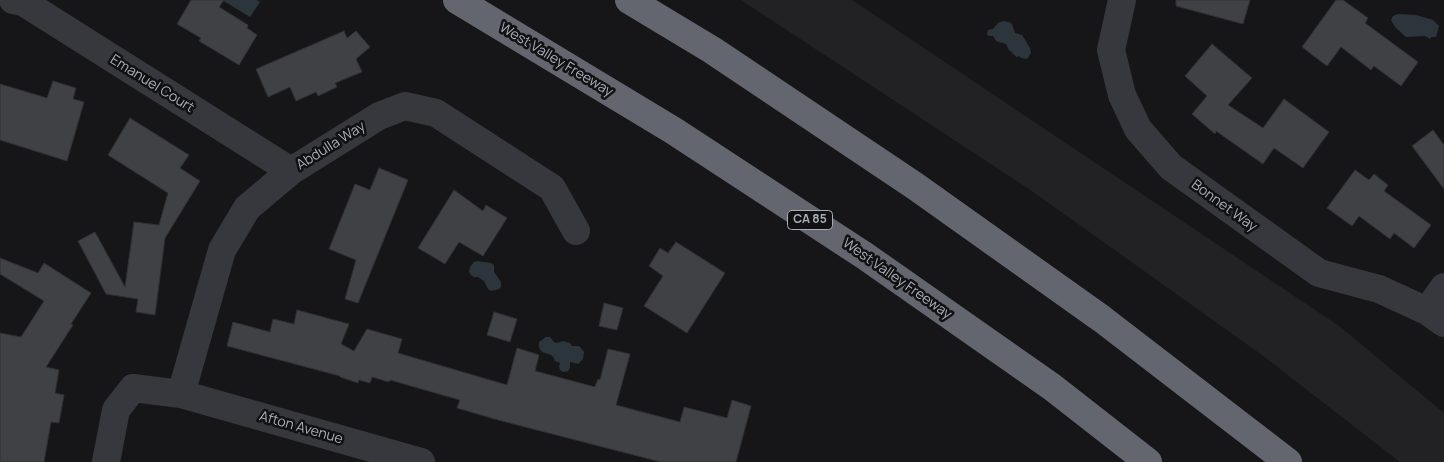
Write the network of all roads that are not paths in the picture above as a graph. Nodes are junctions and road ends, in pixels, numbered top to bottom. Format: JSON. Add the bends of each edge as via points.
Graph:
{"nodes":[{"id":1,"x":13,"y":0,"type":"edge"},
{"id":2,"x":457,"y":0,"type":"edge"},
{"id":3,"x":629,"y":0,"type":"edge"},
{"id":4,"x":1122,"y":0,"type":"edge"},
{"id":5,"x":291,"y":171,"type":"junction"},
{"id":6,"x":576,"y":231,"type":"dead end"},
{"id":7,"x":1444,"y":287,"type":"edge"},
{"id":8,"x":1435,"y":317,"type":"edge"},
{"id":9,"x":181,"y":394,"type":"junction"},
{"id":10,"x":106,"y":462,"type":"edge"},
{"id":11,"x":421,"y":462,"type":"edge"},
{"id":12,"x":1148,"y":462,"type":"edge"},
{"id":13,"x":1288,"y":462,"type":"edge"}],
"edges":[{"from":1,"to":5,"type":"street","name":"Emanuel Court","via":[[23,2]]},
{"from":2,"to":12,"type":"highway","name":"West Valley Freeway","number":"CA 85","via":[[674,131],[865,256],[1052,387]]},
{"from":3,"to":13,"type":"highway","via":[[712,50],[922,191],[1102,319]]},
{"from":4,"to":8,"type":"street","name":"Bonnet Way","via":[[1112,50],[1122,94],[1138,129],[1171,167],[1319,273],[1379,289]]},
{"from":5,"to":6,"type":"street","name":"Abdulla Way","via":[[379,116],[405,106],[436,113],[552,188]]},
{"from":5,"to":9,"type":"street","name":"Abdulla Way","via":[[247,208],[222,250]]},
{"from":7,"to":8,"type":"street"},
{"from":9,"to":10,"type":"street","name":"Afton Avenue","via":[[133,388],[116,410]]},
{"from":9,"to":11,"type":"street","name":"Afton Avenue"}]}
